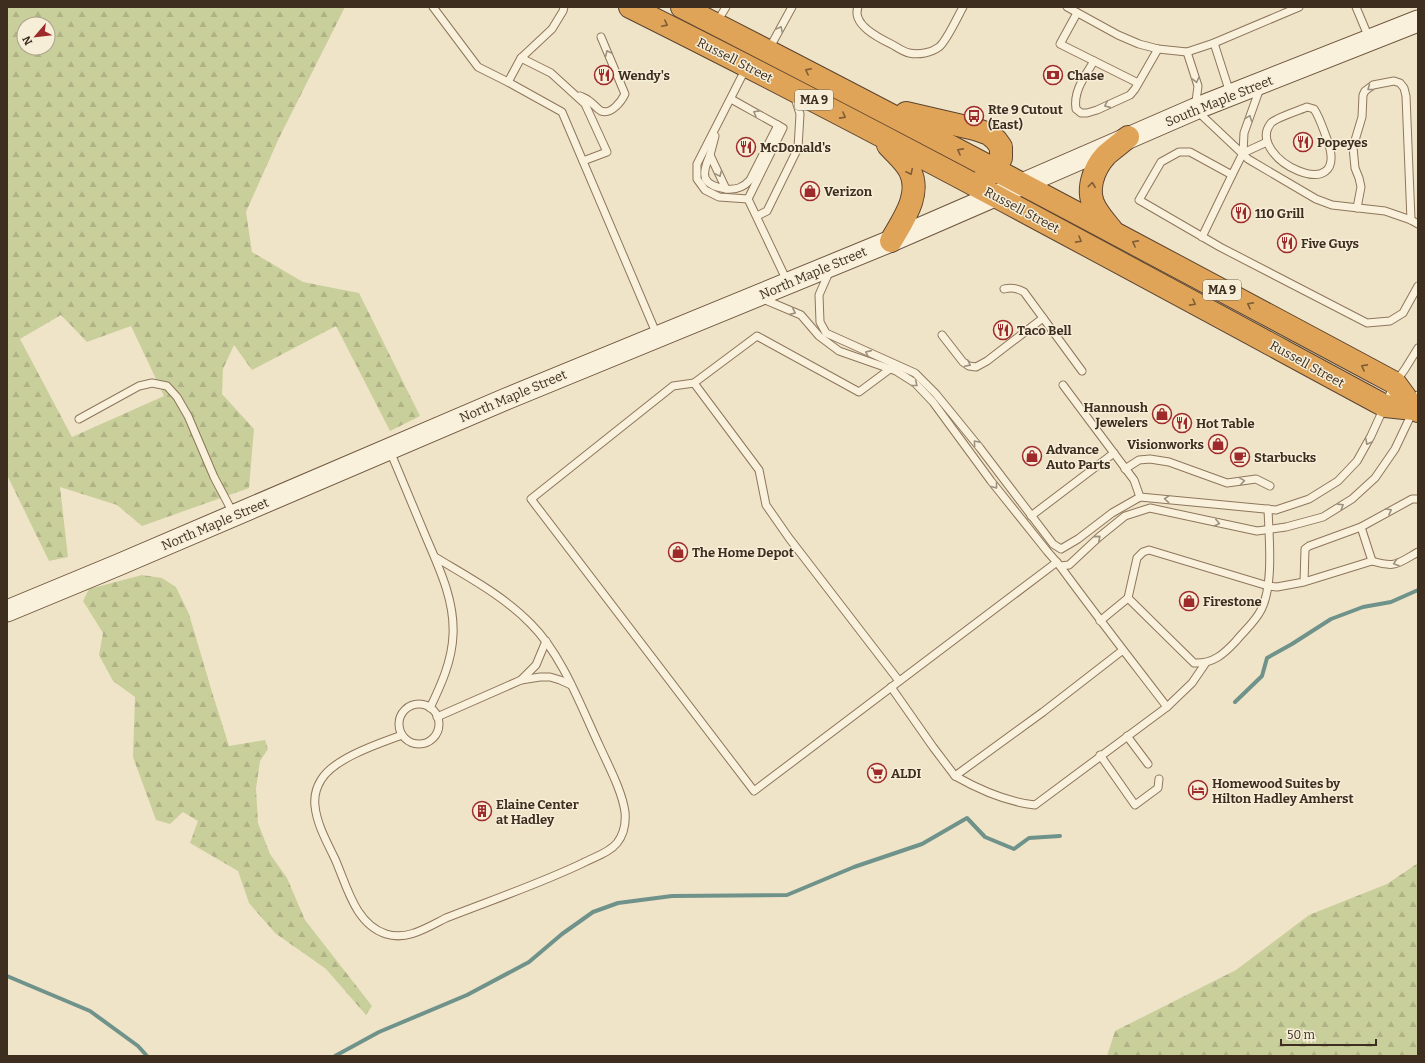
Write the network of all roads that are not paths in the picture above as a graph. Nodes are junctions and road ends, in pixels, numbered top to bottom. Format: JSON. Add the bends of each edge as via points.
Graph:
{"nodes":[{"id":1,"x":432,"y":7,"type":"edge"},
{"id":2,"x":630,"y":7,"type":"edge"},
{"id":3,"x":682,"y":7,"type":"edge"},
{"id":4,"x":792,"y":7,"type":"edge"},
{"id":5,"x":858,"y":7,"type":"edge"},
{"id":6,"x":963,"y":7,"type":"edge"},
{"id":7,"x":1067,"y":7,"type":"edge"},
{"id":8,"x":1299,"y":7,"type":"edge"},
{"id":9,"x":1356,"y":7,"type":"edge"},
{"id":10,"x":566,"y":8,"type":"edge"},
{"id":11,"x":1077,"y":13,"type":"junction"},
{"id":12,"x":721,"y":16,"type":"edge"},
{"id":13,"x":1418,"y":21,"type":"edge"},
{"id":14,"x":601,"y":37,"type":"dead end"},
{"id":15,"x":1370,"y":40,"type":"junction"},
{"id":16,"x":1214,"y":43,"type":"junction"},
{"id":17,"x":1158,"y":49,"type":"junction"},
{"id":18,"x":768,"y":51,"type":"junction"},
{"id":19,"x":1187,"y":52,"type":"junction"},
{"id":20,"x":522,"y":58,"type":"junction"},
{"id":21,"x":1094,"y":61,"type":"junction"},
{"id":22,"x":747,"y":65,"type":"junction"},
{"id":23,"x":508,"y":82,"type":"junction"},
{"id":24,"x":1138,"y":84,"type":"junction"},
{"id":25,"x":1262,"y":84,"type":"junction"},
{"id":26,"x":793,"y":89,"type":"junction"},
{"id":27,"x":574,"y":94,"type":"junction"},
{"id":28,"x":1231,"y":95,"type":"junction"},
{"id":29,"x":731,"y":99,"type":"junction"},
{"id":30,"x":1195,"y":109,"type":"junction"},
{"id":31,"x":718,"y":124,"type":"junction"},
{"id":32,"x":778,"y":125,"type":"junction"},
{"id":33,"x":876,"y":132,"type":"junction"},
{"id":34,"x":1128,"y":138,"type":"junction"},
{"id":35,"x":1267,"y":142,"type":"junction"},
{"id":36,"x":1243,"y":153,"type":"junction"},
{"id":37,"x":710,"y":155,"type":"junction"},
{"id":38,"x":583,"y":161,"type":"junction"},
{"id":39,"x":994,"y":170,"type":"junction"},
{"id":40,"x":1232,"y":175,"type":"junction"},
{"id":41,"x":974,"y":184,"type":"junction"},
{"id":42,"x":1021,"y":184,"type":"junction"},
{"id":43,"x":726,"y":189,"type":"junction"},
{"id":44,"x":996,"y":195,"type":"junction"},
{"id":45,"x":748,"y":198,"type":"junction"},
{"id":46,"x":1356,"y":208,"type":"junction"},
{"id":47,"x":756,"y":216,"type":"junction"},
{"id":48,"x":1415,"y":222,"type":"edge"},
{"id":49,"x":1113,"y":232,"type":"junction"},
{"id":50,"x":1202,"y":237,"type":"junction"},
{"id":51,"x":891,"y":241,"type":"junction"},
{"id":52,"x":833,"y":265,"type":"junction"},
{"id":53,"x":788,"y":283,"type":"junction"},
{"id":54,"x":1418,"y":286,"type":"edge"},
{"id":55,"x":1004,"y":289,"type":"dead end"},
{"id":56,"x":758,"y":296,"type":"junction"},
{"id":57,"x":1043,"y":318,"type":"junction"},
{"id":58,"x":942,"y":335,"type":"dead end"},
{"id":59,"x":658,"y":337,"type":"junction"},
{"id":60,"x":1418,"y":348,"type":"edge"},
{"id":61,"x":890,"y":369,"type":"junction"},
{"id":62,"x":1082,"y":371,"type":"dead end"},
{"id":63,"x":694,"y":383,"type":"junction"},
{"id":64,"x":1394,"y":383,"type":"junction"},
{"id":65,"x":1064,"y":384,"type":"dead end"},
{"id":66,"x":1416,"y":405,"type":"edge"},
{"id":67,"x":1384,"y":406,"type":"junction"},
{"id":68,"x":79,"y":419,"type":"dead end"},
{"id":69,"x":389,"y":449,"type":"junction"},
{"id":70,"x":1114,"y":453,"type":"junction"},
{"id":71,"x":1125,"y":469,"type":"junction"},
{"id":72,"x":1270,"y":486,"type":"dead end"},
{"id":73,"x":1140,"y":497,"type":"junction"},
{"id":74,"x":1418,"y":499,"type":"edge"},
{"id":75,"x":1268,"y":509,"type":"junction"},
{"id":76,"x":234,"y":515,"type":"junction"},
{"id":77,"x":1031,"y":516,"type":"junction"},
{"id":78,"x":1361,"y":526,"type":"junction"},
{"id":79,"x":1269,"y":530,"type":"junction"},
{"id":80,"x":1418,"y":552,"type":"edge"},
{"id":81,"x":435,"y":557,"type":"junction"},
{"id":82,"x":1372,"y":561,"type":"junction"},
{"id":83,"x":1058,"y":564,"type":"junction"},
{"id":84,"x":1304,"y":582,"type":"junction"},
{"id":85,"x":1268,"y":586,"type":"junction"},
{"id":86,"x":1128,"y":598,"type":"junction"},
{"id":87,"x":7,"y":610,"type":"edge"},
{"id":88,"x":1100,"y":621,"type":"junction"},
{"id":89,"x":546,"y":641,"type":"junction"},
{"id":90,"x":1123,"y":650,"type":"junction"},
{"id":91,"x":1205,"y":664,"type":"junction"},
{"id":92,"x":521,"y":680,"type":"junction"},
{"id":93,"x":899,"y":681,"type":"junction"},
{"id":94,"x":570,"y":685,"type":"junction"},
{"id":95,"x":891,"y":687,"type":"junction"},
{"id":96,"x":1167,"y":707,"type":"junction"},
{"id":97,"x":430,"y":708,"type":"junction"},
{"id":98,"x":437,"y":717,"type":"junction"},
{"id":99,"x":402,"y":735,"type":"junction"},
{"id":100,"x":1127,"y":736,"type":"junction"},
{"id":101,"x":1100,"y":755,"type":"junction"},
{"id":102,"x":1148,"y":764,"type":"dead end"},
{"id":103,"x":955,"y":776,"type":"junction"},
{"id":104,"x":1159,"y":779,"type":"dead end"}],
"edges":[{"from":1,"to":23,"type":"lane","via":[[478,66]]},
{"from":2,"to":22,"type":"highway","name":"Russell Street","number":"MA 9","one_way":true},
{"from":3,"to":12,"type":"highway","name":"Russell Street","number":"MA 9"},
{"from":18,"to":4,"type":"lane","one_way":true},
{"from":5,"to":6,"type":"lane","via":[[858,18],[873,35],[908,53],[916,54],[926,53],[940,46]]},
{"from":7,"to":11,"type":"lane"},
{"from":8,"to":16,"type":"lane"},
{"from":9,"to":15,"type":"lane"},
{"from":10,"to":20,"type":"lane","via":[[552,29]]},
{"from":11,"to":17,"type":"lane","via":[[1118,35]]},
{"from":11,"to":21,"type":"lane","via":[[1060,44]]},
{"from":12,"to":18,"type":"highway","name":"Russell Street","number":"MA 9"},
{"from":13,"to":15,"type":"main road","name":"South Maple Street"},
{"from":27,"to":14,"type":"lane","one_way":true,"via":[[588,100],[604,112],[620,104],[625,94]]},
{"from":15,"to":25,"type":"main road","name":"South Maple Street"},
{"from":16,"to":19,"type":"lane"},
{"from":16,"to":28,"type":"lane"},
{"from":17,"to":19,"type":"lane"},
{"from":17,"to":24,"type":"lane"},
{"from":39,"to":18,"type":"highway","name":"Russell Street","number":"MA 9","one_way":true},
{"from":19,"to":30,"type":"lane","one_way":true,"via":[[1198,86]]},
{"from":20,"to":23,"type":"lane"},
{"from":20,"to":27,"type":"lane","via":[[551,73]]},
{"from":21,"to":24,"type":"lane"},
{"from":24,"to":21,"type":"lane","one_way":true,"via":[[1130,95],[1097,110],[1081,113],[1076,109],[1077,90]]},
{"from":22,"to":26,"type":"highway","name":"Russell Street","number":"MA 9"},
{"from":22,"to":29,"type":"lane"},
{"from":23,"to":38,"type":"lane","via":[[562,112]]},
{"from":25,"to":28,"type":"main road","name":"South Maple Street"},
{"from":36,"to":25,"type":"lane","one_way":true,"via":[[1244,133]]},
{"from":26,"to":33,"type":"highway","name":"Russell Street","number":"MA 9","one_way":true},
{"from":26,"to":47,"type":"lane","via":[[800,114],[798,148],[767,211]]},
{"from":27,"to":38,"type":"lane","via":[[585,104],[607,152]]},
{"from":28,"to":30,"type":"main road","name":"South Maple Street"},
{"from":29,"to":31,"type":"lane"},
{"from":32,"to":29,"type":"lane","one_way":true},
{"from":30,"to":34,"type":"main road","name":"South Maple Street"},
{"from":30,"to":36,"type":"lane"},
{"from":31,"to":37,"type":"lane"},
{"from":31,"to":45,"type":"lane","via":[[697,164],[697,179],[704,190],[719,197]]},
{"from":32,"to":43,"type":"lane","via":[[750,180],[744,186]]},
{"from":32,"to":45,"type":"lane","via":[[783,128]]},
{"from":33,"to":41,"type":"highway","name":"Russell Street","number":"MA 9"},
{"from":33,"to":51,"type":"highway","one_way":true,"via":[[906,164],[914,183],[912,200]]},
{"from":34,"to":42,"type":"main road","name":"South Maple Street"},
{"from":49,"to":34,"type":"highway","one_way":true,"via":[[1095,209],[1091,184],[1096,169],[1106,155]]},
{"from":35,"to":35,"type":"lane","via":[[1276,156],[1301,172],[1321,174],[1331,166],[1331,149],[1314,109],[1307,107],[1272,121],[1266,132]]},
{"from":35,"to":36,"type":"lane"},
{"from":36,"to":40,"type":"lane"},
{"from":36,"to":46,"type":"lane","via":[[1263,169],[1316,199],[1332,205]]},
{"from":37,"to":43,"type":"lane","one_way":true},
{"from":37,"to":43,"type":"lane","via":[[704,168],[707,181],[714,187]]},
{"from":38,"to":59,"type":"lane"},
{"from":39,"to":41,"type":"highway"},
{"from":39,"to":42,"type":"highway","name":"Russell Street","number":"MA 9"},
{"from":40,"to":50,"type":"lane"},
{"from":40,"to":50,"type":"lane","via":[[1190,152],[1179,152],[1161,162],[1139,200]]},
{"from":41,"to":44,"type":"highway","name":"Russell Street","number":"MA 9"},
{"from":42,"to":44,"type":"main road","name":"North Maple Street"},
{"from":42,"to":49,"type":"highway","name":"Russell Street","number":"MA 9"},
{"from":44,"to":51,"type":"main road","name":"North Maple Street"},
{"from":44,"to":67,"type":"highway","name":"Russell Street","number":"MA 9","one_way":true},
{"from":45,"to":47,"type":"lane"},
{"from":46,"to":48,"type":"lane","via":[[1385,212]]},
{"from":48,"to":46,"type":"lane","one_way":true,"via":[[1404,88],[1400,82],[1373,84],[1363,95],[1362,117],[1353,147],[1355,168],[1361,187]]},
{"from":47,"to":53,"type":"lane"},
{"from":64,"to":49,"type":"highway","name":"Russell Street","number":"MA 9","one_way":true},
{"from":50,"to":54,"type":"lane","via":[[1367,323],[1390,321],[1403,313]]},
{"from":51,"to":52,"type":"main road","name":"North Maple Street"},
{"from":52,"to":53,"type":"main road","name":"North Maple Street"},
{"from":77,"to":52,"type":"lane","one_way":true,"via":[[980,448],[936,394],[915,373],[826,333],[820,322],[819,295]]},
{"from":53,"to":56,"type":"main road","name":"North Maple Street"},
{"from":55,"to":57,"type":"lane","via":[[1017,288],[1024,292]]},
{"from":56,"to":59,"type":"main road","name":"North Maple Street"},
{"from":56,"to":61,"type":"lane","one_way":true,"via":[[801,315],[818,336],[839,351]]},
{"from":58,"to":57,"type":"lane","one_way":true,"via":[[963,362],[976,367]]},
{"from":57,"to":62,"type":"lane"},
{"from":59,"to":69,"type":"main road","name":"North Maple Street"},
{"from":60,"to":64,"type":"lane"},
{"from":61,"to":63,"type":"lane","via":[[859,392],[757,336]]},
{"from":61,"to":83,"type":"lane","one_way":true,"via":[[915,383],[933,402],[991,481]]},
{"from":63,"to":93,"type":"lane","via":[[759,470],[766,505]]},
{"from":63,"to":95,"type":"lane","via":[[673,386],[531,499],[754,791]]},
{"from":64,"to":66,"type":"highway","name":"Russell Street","number":"MA 9"},
{"from":64,"to":67,"type":"lane"},
{"from":65,"to":70,"type":"lane"},
{"from":66,"to":67,"type":"highway","name":"Russell Street","number":"MA 9"},
{"from":79,"to":66,"type":"lane","one_way":true,"via":[[1323,517],[1352,499],[1375,478],[1395,449]]},
{"from":67,"to":75,"type":"lane","one_way":true,"via":[[1358,460],[1338,481],[1309,498],[1276,510]]},
{"from":68,"to":76,"type":"lane","via":[[139,386],[152,383],[167,386],[188,416],[214,477]]},
{"from":69,"to":76,"type":"main road","name":"North Maple Street"},
{"from":69,"to":81,"type":"lane"},
{"from":70,"to":71,"type":"lane"},
{"from":70,"to":77,"type":"lane"},
{"from":71,"to":72,"type":"lane","one_way":true,"via":[[1139,460],[1169,462],[1227,483],[1256,479]]},
{"from":71,"to":73,"type":"lane","via":[[1134,480]]},
{"from":75,"to":73,"type":"lane","one_way":true},
{"from":73,"to":77,"type":"lane","via":[[1112,513],[1061,549],[1053,544]]},
{"from":78,"to":74,"type":"lane","one_way":true,"via":[[1412,499]]},
{"from":75,"to":79,"type":"lane"},
{"from":76,"to":87,"type":"main road","name":"North Maple Street","via":[[118,566]]},
{"from":78,"to":82,"type":"lane"},
{"from":78,"to":84,"type":"lane","via":[[1314,543],[1305,549]]},
{"from":83,"to":79,"type":"lane","one_way":true,"via":[[1069,565],[1125,516],[1150,508],[1257,531]]},
{"from":79,"to":85,"type":"lane"},
{"from":80,"to":82,"type":"lane","one_way":true,"via":[[1394,565]]},
{"from":81,"to":89,"type":"lane","via":[[515,609]]},
{"from":81,"to":97,"type":"lane","via":[[449,596],[453,636],[448,665]]},
{"from":82,"to":84,"type":"lane"},
{"from":83,"to":88,"type":"lane"},
{"from":83,"to":93,"type":"lane"},
{"from":84,"to":85,"type":"lane"},
{"from":85,"to":86,"type":"lane","via":[[1149,550],[1137,558]]},
{"from":85,"to":91,"type":"lane","via":[[1261,612],[1224,654]]},
{"from":86,"to":88,"type":"lane"},
{"from":86,"to":91,"type":"lane","via":[[1194,663]]},
{"from":88,"to":90,"type":"lane"},
{"from":89,"to":92,"type":"lane","via":[[536,664]]},
{"from":89,"to":94,"type":"lane"},
{"from":90,"to":96,"type":"lane"},
{"from":90,"to":103,"type":"lane"},
{"from":91,"to":96,"type":"lane","via":[[1192,683]]},
{"from":92,"to":94,"type":"lane","via":[[550,677]]},
{"from":92,"to":98,"type":"lane"},
{"from":93,"to":95,"type":"lane"},
{"from":94,"to":99,"type":"lane","via":[[621,796],[625,822],[619,840],[608,851],[572,868],[422,930],[395,936],[374,928],[362,916],[351,898],[322,832],[314,799],[321,780],[334,766],[364,750]]},
{"from":95,"to":103,"type":"lane"},
{"from":96,"to":100,"type":"lane"},
{"from":97,"to":98,"type":"lane"},
{"from":97,"to":99,"type":"lane","via":[[418,704],[407,708],[399,722]]},
{"from":98,"to":99,"type":"lane","via":[[437,733],[428,742],[415,744],[407,741]]},
{"from":100,"to":101,"type":"lane"},
{"from":100,"to":102,"type":"lane"},
{"from":101,"to":103,"type":"lane","via":[[1035,804],[1023,803],[973,786]]},
{"from":101,"to":104,"type":"lane","via":[[1135,804],[1158,788]]}]}
